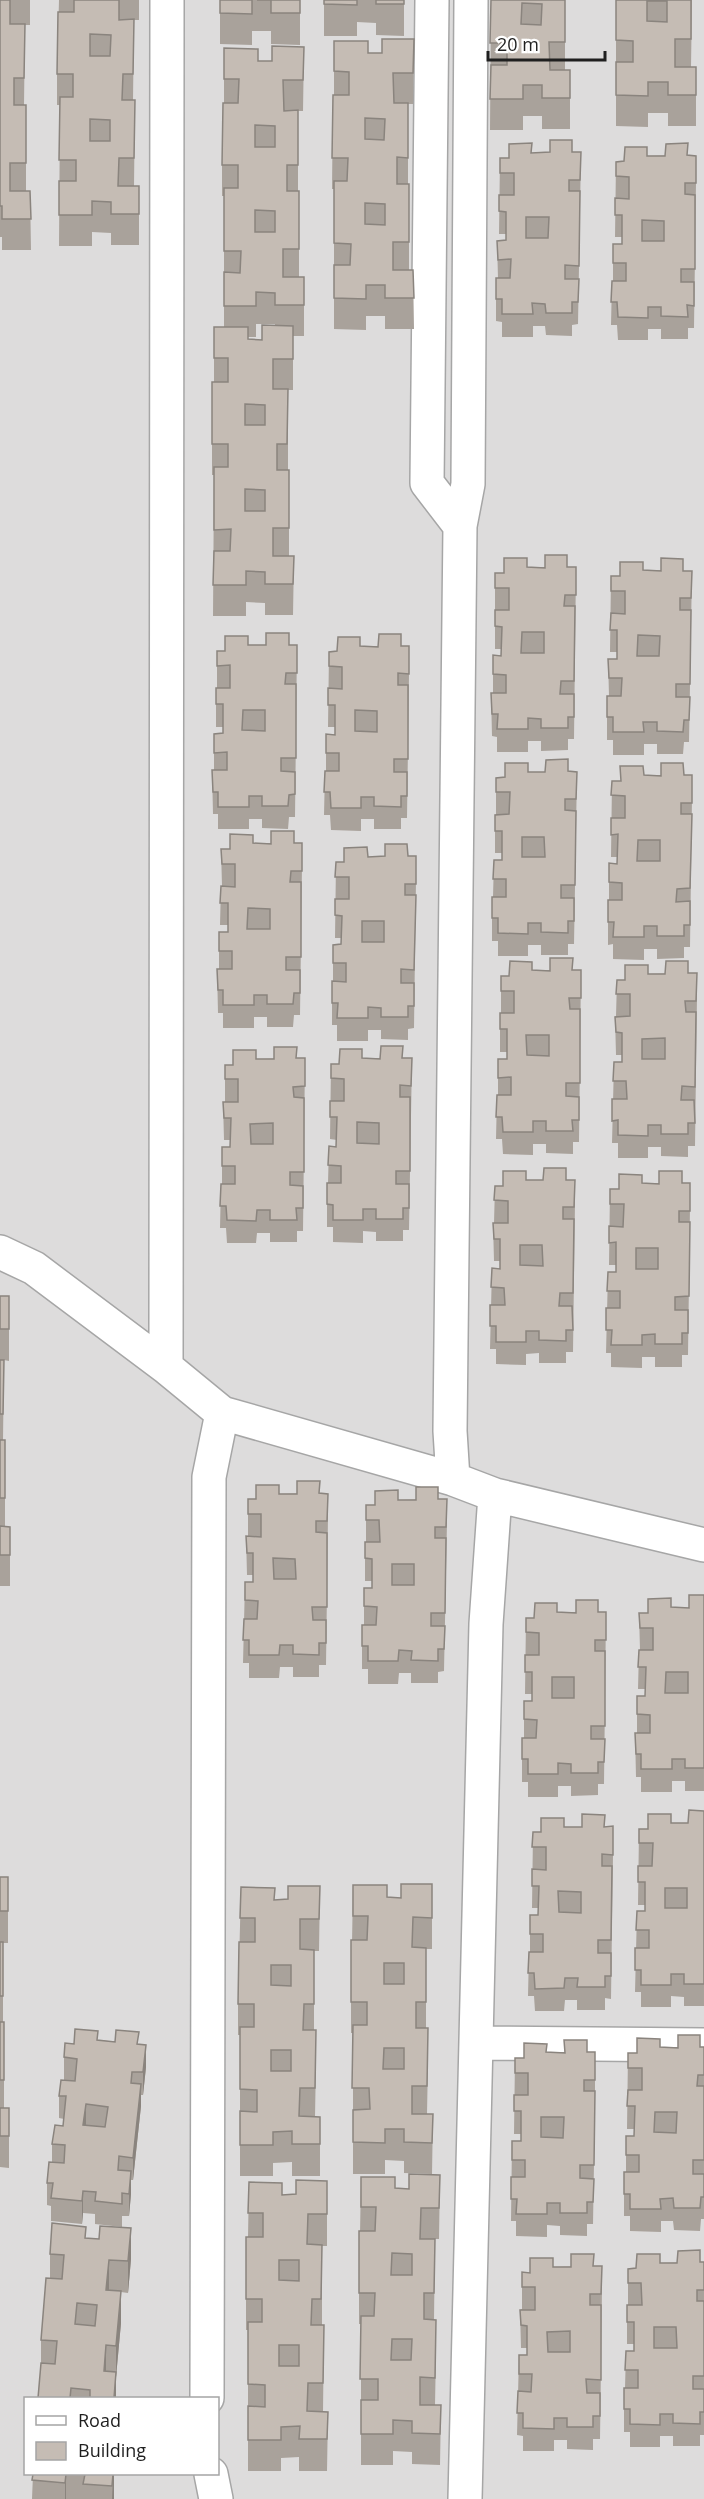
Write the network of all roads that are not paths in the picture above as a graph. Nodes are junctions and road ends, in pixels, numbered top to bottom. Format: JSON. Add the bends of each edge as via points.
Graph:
{"nodes":[{"id":1,"x":167,"y":0,"type":"edge"},
{"id":2,"x":432,"y":0,"type":"edge"},
{"id":3,"x":471,"y":0,"type":"edge"},
{"id":4,"x":460,"y":525,"type":"junction"},
{"id":5,"x":0,"y":1252,"type":"edge"},
{"id":6,"x":166,"y":1367,"type":"junction"},
{"id":7,"x":222,"y":1413,"type":"junction"},
{"id":8,"x":453,"y":1479,"type":"junction"},
{"id":9,"x":495,"y":1495,"type":"junction"},
{"id":10,"x":704,"y":1545,"type":"edge"},
{"id":11,"x":477,"y":2043,"type":"junction"},
{"id":12,"x":704,"y":2045,"type":"edge"},
{"id":13,"x":207,"y":2397,"type":"edge"},
{"id":14,"x":211,"y":2475,"type":"edge"},
{"id":15,"x":216,"y":2499,"type":"edge"},
{"id":16,"x":465,"y":2499,"type":"edge"}],
"edges":[{"from":1,"to":6,"type":"street"},
{"from":2,"to":4,"type":"street","via":[[427,483]]},
{"from":3,"to":4,"type":"street","via":[[468,484]]},
{"from":4,"to":8,"type":"street","via":[[450,1431]]},
{"from":5,"to":6,"type":"street","via":[[34,1268]]},
{"from":6,"to":7,"type":"street"},
{"from":7,"to":8,"type":"street"},
{"from":7,"to":13,"type":"street","via":[[209,1477]]},
{"from":8,"to":9,"type":"street"},
{"from":9,"to":10,"type":"street"},
{"from":9,"to":11,"type":"street","via":[[486,1624]]},
{"from":11,"to":12,"type":"street"},
{"from":11,"to":16,"type":"street"},
{"from":14,"to":15,"type":"street"}]}
